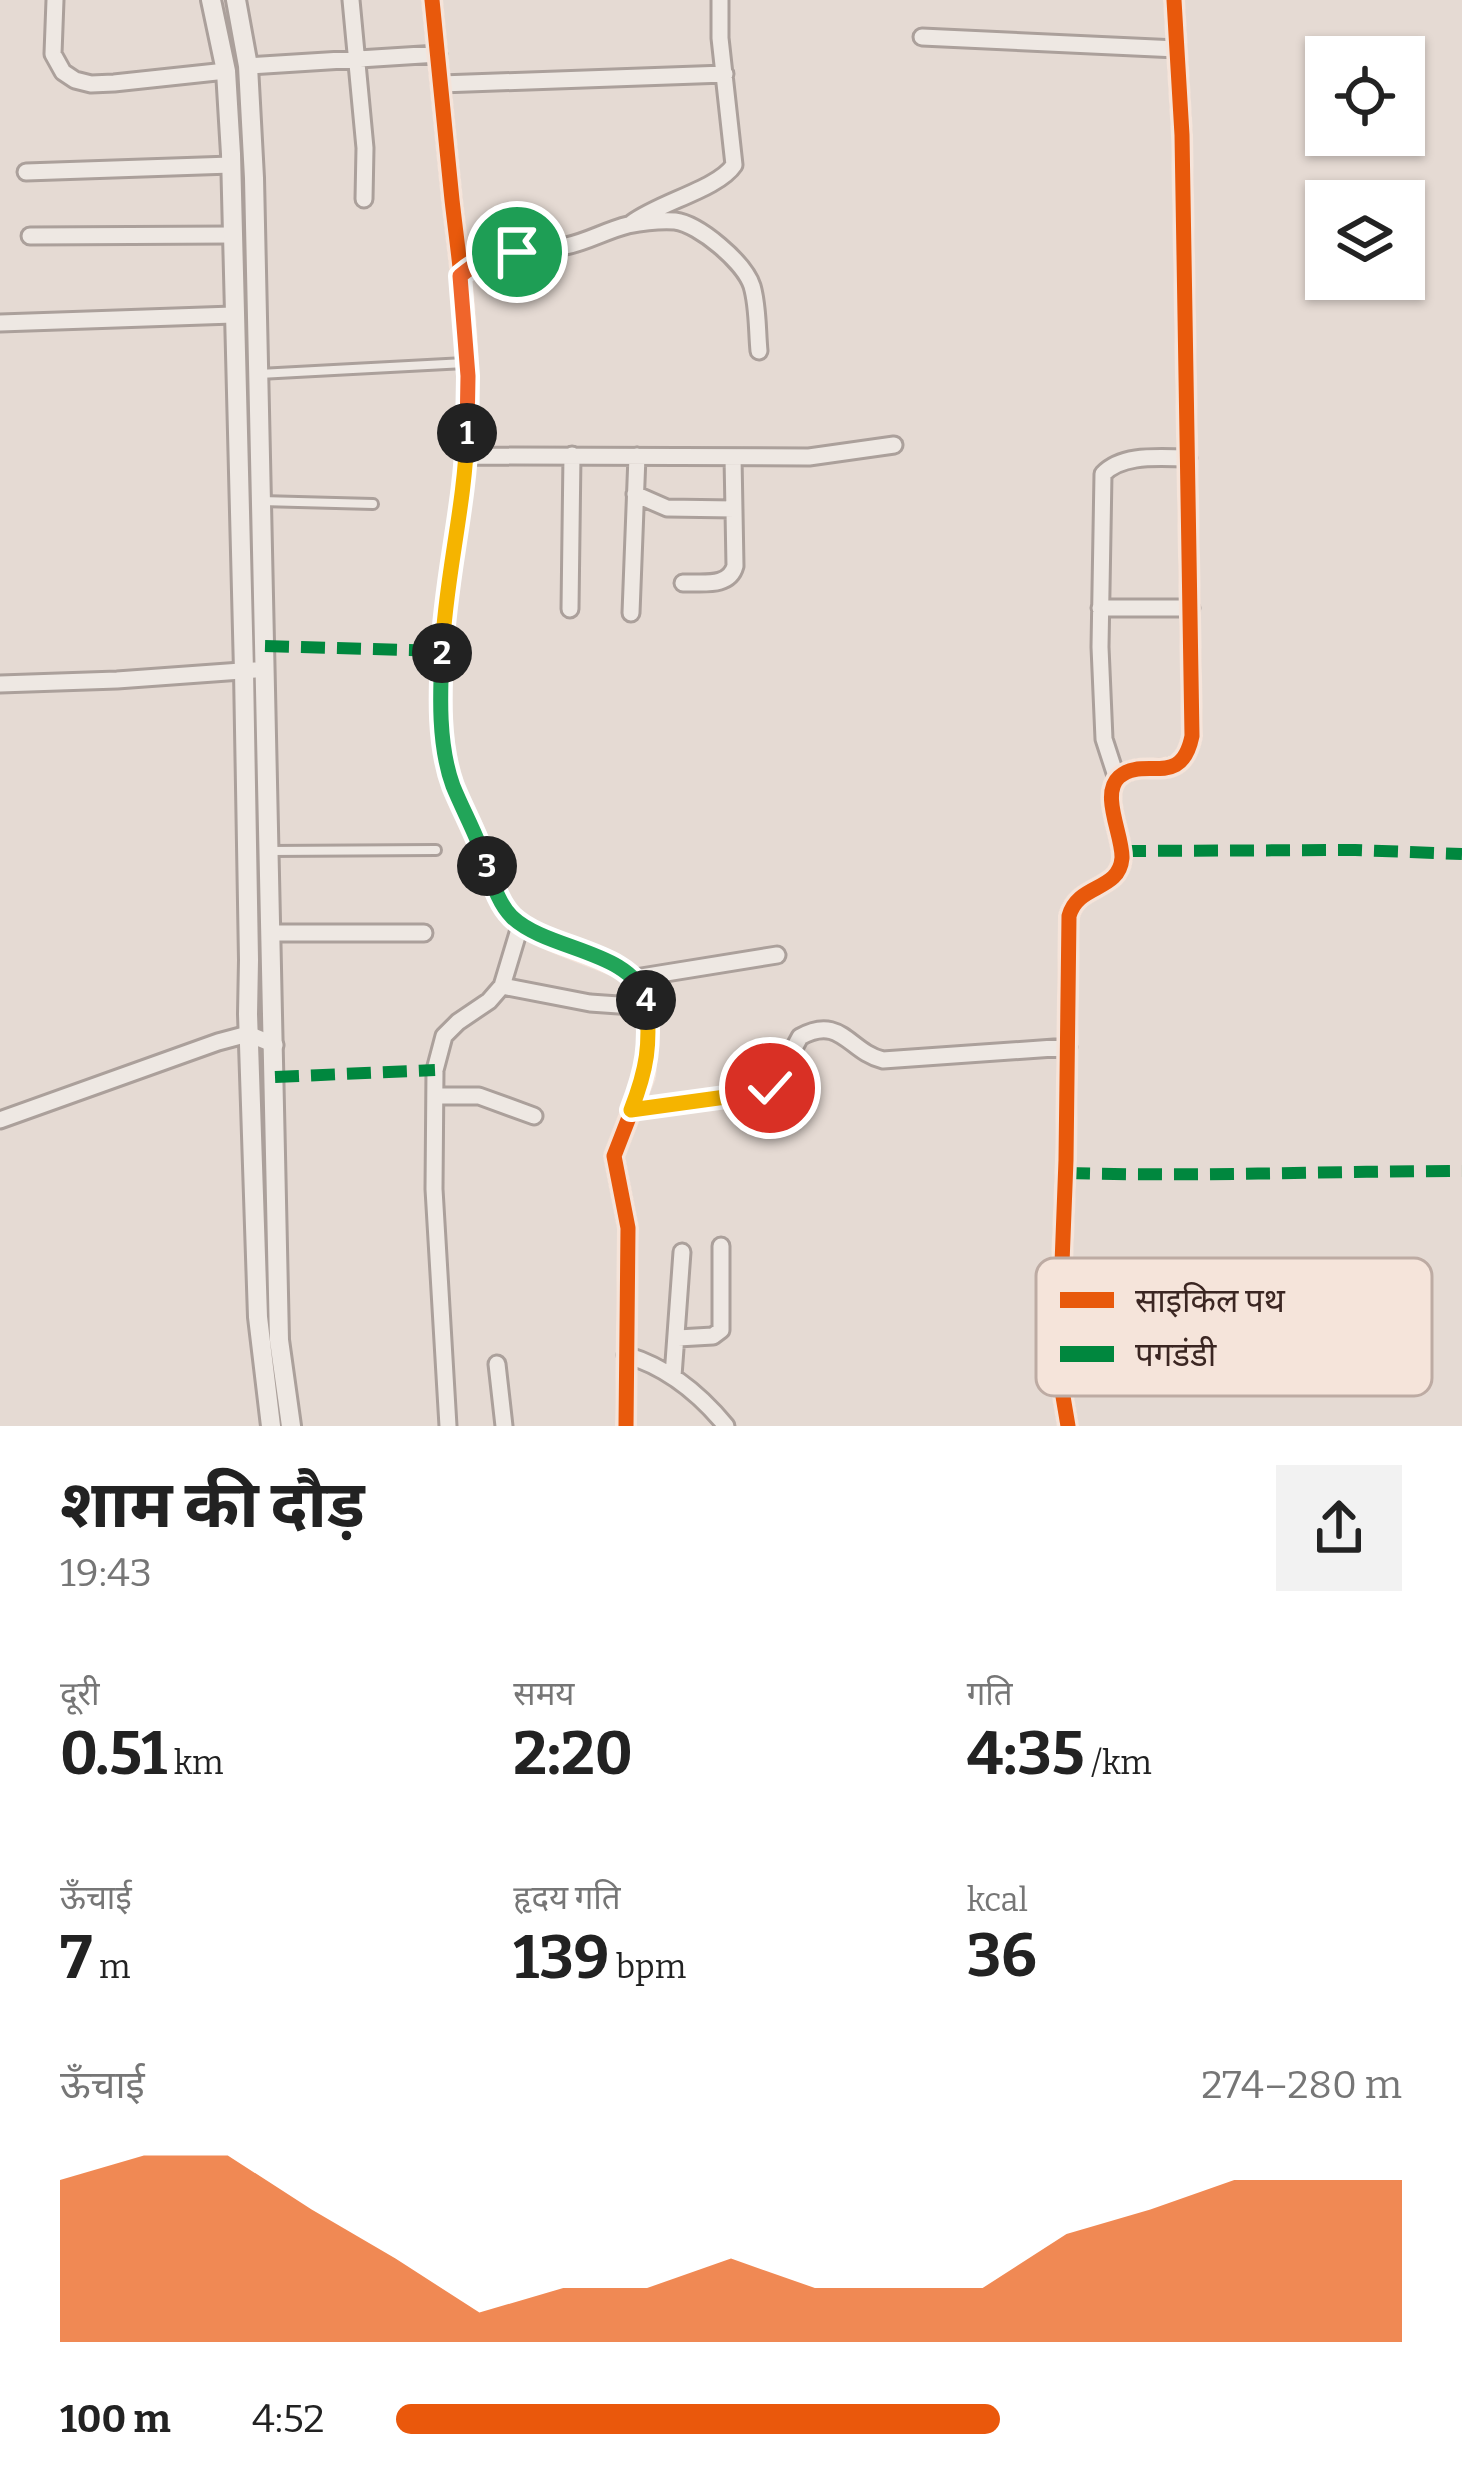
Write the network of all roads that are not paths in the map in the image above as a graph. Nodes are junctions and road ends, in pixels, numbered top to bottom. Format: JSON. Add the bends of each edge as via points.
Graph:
{"nodes":[{"id":1,"x":56,"y":0,"type":"edge"},
{"id":2,"x":211,"y":0,"type":"edge"},
{"id":3,"x":236,"y":0,"type":"edge"},
{"id":4,"x":351,"y":0,"type":"edge"},
{"id":5,"x":432,"y":0,"type":"edge"},
{"id":6,"x":720,"y":0,"type":"edge"},
{"id":7,"x":1174,"y":0,"type":"edge"},
{"id":8,"x":922,"y":37,"type":"dead end"},
{"id":9,"x":1178,"y":49,"type":"junction"},
{"id":10,"x":438,"y":54,"type":"junction"},
{"id":11,"x":358,"y":61,"type":"junction"},
{"id":12,"x":248,"y":66,"type":"junction"},
{"id":13,"x":226,"y":71,"type":"junction"},
{"id":14,"x":725,"y":74,"type":"junction"},
{"id":15,"x":441,"y":84,"type":"junction"},
{"id":16,"x":231,"y":165,"type":"junction"},
{"id":17,"x":26,"y":172,"type":"dead end"},
{"id":18,"x":364,"y":199,"type":"dead end"},
{"id":19,"x":629,"y":225,"type":"junction"},
{"id":20,"x":232,"y":235,"type":"junction"},
{"id":21,"x":30,"y":236,"type":"dead end"},
{"id":22,"x":460,"y":276,"type":"junction"},
{"id":23,"x":233,"y":315,"type":"junction"},
{"id":24,"x":0,"y":322,"type":"edge"},
{"id":25,"x":759,"y":351,"type":"dead end"},
{"id":26,"x":467,"y":363,"type":"junction"},
{"id":27,"x":257,"y":374,"type":"junction"},
{"id":28,"x":894,"y":445,"type":"dead end"},
{"id":29,"x":572,"y":455,"type":"junction"},
{"id":30,"x":466,"y":456,"type":"junction"},
{"id":31,"x":637,"y":456,"type":"junction"},
{"id":32,"x":733,"y":457,"type":"junction"},
{"id":33,"x":1188,"y":458,"type":"junction"},
{"id":34,"x":635,"y":494,"type":"junction"},
{"id":35,"x":259,"y":501,"type":"junction"},
{"id":36,"x":373,"y":504,"type":"dead end"},
{"id":37,"x":734,"y":508,"type":"junction"},
{"id":38,"x":683,"y":583,"type":"dead end"},
{"id":39,"x":1100,"y":608,"type":"junction"},
{"id":40,"x":1191,"y":608,"type":"junction"},
{"id":41,"x":570,"y":609,"type":"dead end"},
{"id":42,"x":632,"y":613,"type":"dead end"},
{"id":43,"x":255,"y":670,"type":"junction"},
{"id":44,"x":0,"y":684,"type":"edge"},
{"id":45,"x":1117,"y":779,"type":"junction"},
{"id":46,"x":436,"y":850,"type":"dead end"},
{"id":47,"x":268,"y":851,"type":"junction"},
{"id":48,"x":521,"y":923,"type":"junction"},
{"id":49,"x":271,"y":933,"type":"junction"},
{"id":50,"x":424,"y":933,"type":"dead end"},
{"id":51,"x":777,"y":956,"type":"dead end"},
{"id":52,"x":635,"y":978,"type":"junction"},
{"id":53,"x":502,"y":986,"type":"junction"},
{"id":54,"x":647,"y":1006,"type":"junction"},
{"id":55,"x":257,"y":1034,"type":"junction"},
{"id":56,"x":1068,"y":1047,"type":"junction"},
{"id":57,"x":436,"y":1096,"type":"junction"},
{"id":58,"x":631,"y":1110,"type":"junction"},
{"id":59,"x":534,"y":1116,"type":"dead end"},
{"id":60,"x":0,"y":1120,"type":"edge"},
{"id":61,"x":721,"y":1246,"type":"dead end"},
{"id":62,"x":682,"y":1252,"type":"dead end"},
{"id":63,"x":1061,"y":1258,"type":"edge"},
{"id":64,"x":678,"y":1338,"type":"junction"},
{"id":65,"x":626,"y":1355,"type":"junction"},
{"id":66,"x":497,"y":1364,"type":"dead end"},
{"id":67,"x":673,"y":1376,"type":"junction"},
{"id":68,"x":1061,"y":1396,"type":"edge"},
{"id":69,"x":271,"y":1426,"type":"edge"},
{"id":70,"x":291,"y":1426,"type":"edge"},
{"id":71,"x":448,"y":1426,"type":"edge"},
{"id":72,"x":505,"y":1426,"type":"edge"},
{"id":73,"x":626,"y":1426,"type":"edge"},
{"id":74,"x":726,"y":1426,"type":"edge"},
{"id":75,"x":1068,"y":1426,"type":"edge"}],
"edges":[{"from":1,"to":13,"type":"street","via":[[53,54],[75,80]]},
{"from":2,"to":13,"type":"street"},
{"from":3,"to":12,"type":"street"},
{"from":4,"to":11,"type":"street"},
{"from":5,"to":10,"type":"street"},
{"from":6,"to":14,"type":"street"},
{"from":7,"to":9,"type":"street"},
{"from":8,"to":9,"type":"street"},
{"from":9,"to":33,"type":"street"},
{"from":10,"to":11,"type":"street"},
{"from":10,"to":15,"type":"street"},
{"from":11,"to":12,"type":"street"},
{"from":11,"to":18,"type":"street"},
{"from":12,"to":27,"type":"street"},
{"from":13,"to":16,"type":"street"},
{"from":14,"to":15,"type":"street"},
{"from":14,"to":19,"type":"street","via":[[734,166]]},
{"from":15,"to":22,"type":"street"},
{"from":16,"to":17,"type":"street"},
{"from":16,"to":20,"type":"street"},
{"from":19,"to":22,"type":"street","via":[[566,246],[497,254]]},
{"from":19,"to":25,"type":"street","via":[[677,221],[737,261],[752,285]]},
{"from":20,"to":21,"type":"street"},
{"from":20,"to":23,"type":"street"},
{"from":22,"to":26,"type":"street"},
{"from":23,"to":24,"type":"street"},
{"from":23,"to":43,"type":"street"},
{"from":26,"to":27,"type":"lane"},
{"from":26,"to":30,"type":"street"},
{"from":27,"to":35,"type":"street"},
{"from":28,"to":32,"type":"street"},
{"from":29,"to":30,"type":"street"},
{"from":29,"to":31,"type":"street"},
{"from":29,"to":41,"type":"street"},
{"from":30,"to":48,"type":"street","via":[[443,622],[443,738],[496,892]]},
{"from":31,"to":32,"type":"street"},
{"from":31,"to":34,"type":"street"},
{"from":32,"to":37,"type":"street"},
{"from":33,"to":39,"type":"street","via":[[1132,460],[1103,473]]},
{"from":33,"to":40,"type":"street"},
{"from":34,"to":37,"type":"street","via":[[667,508]]},
{"from":34,"to":42,"type":"street"},
{"from":35,"to":36,"type":"lane"},
{"from":35,"to":43,"type":"street"},
{"from":37,"to":38,"type":"street","via":[[733,574]]},
{"from":39,"to":40,"type":"street"},
{"from":39,"to":45,"type":"street","via":[[1104,739]]},
{"from":40,"to":45,"type":"street","via":[[1189,750],[1176,765]]},
{"from":43,"to":44,"type":"street"},
{"from":43,"to":47,"type":"street"},
{"from":43,"to":55,"type":"street"},
{"from":45,"to":56,"type":"street","via":[[1119,871],[1077,899],[1069,916]]},
{"from":46,"to":47,"type":"lane"},
{"from":47,"to":49,"type":"street"},
{"from":48,"to":52,"type":"street"},
{"from":48,"to":53,"type":"street"},
{"from":49,"to":50,"type":"street"},
{"from":49,"to":55,"type":"street"},
{"from":51,"to":52,"type":"street"},
{"from":52,"to":54,"type":"street"},
{"from":53,"to":54,"type":"street"},
{"from":53,"to":57,"type":"street","via":[[444,1036]]},
{"from":54,"to":58,"type":"street","via":[[648,1059]]},
{"from":55,"to":60,"type":"street","via":[[178,1054]]},
{"from":55,"to":69,"type":"street","via":[[258,1317]]},
{"from":55,"to":70,"type":"street"},
{"from":56,"to":58,"type":"street","via":[[883,1060],[821,1030],[800,1037],[762,1092]]},
{"from":56,"to":63,"type":"street"},
{"from":57,"to":59,"type":"street","via":[[479,1096]]},
{"from":57,"to":71,"type":"street"},
{"from":58,"to":65,"type":"street","via":[[614,1156],[628,1228]]},
{"from":61,"to":64,"type":"street","via":[[722,1330]]},
{"from":62,"to":64,"type":"street"},
{"from":64,"to":67,"type":"street"},
{"from":65,"to":67,"type":"street"},
{"from":65,"to":73,"type":"street"},
{"from":66,"to":72,"type":"street"},
{"from":67,"to":74,"type":"street"},
{"from":68,"to":75,"type":"street"}]}
